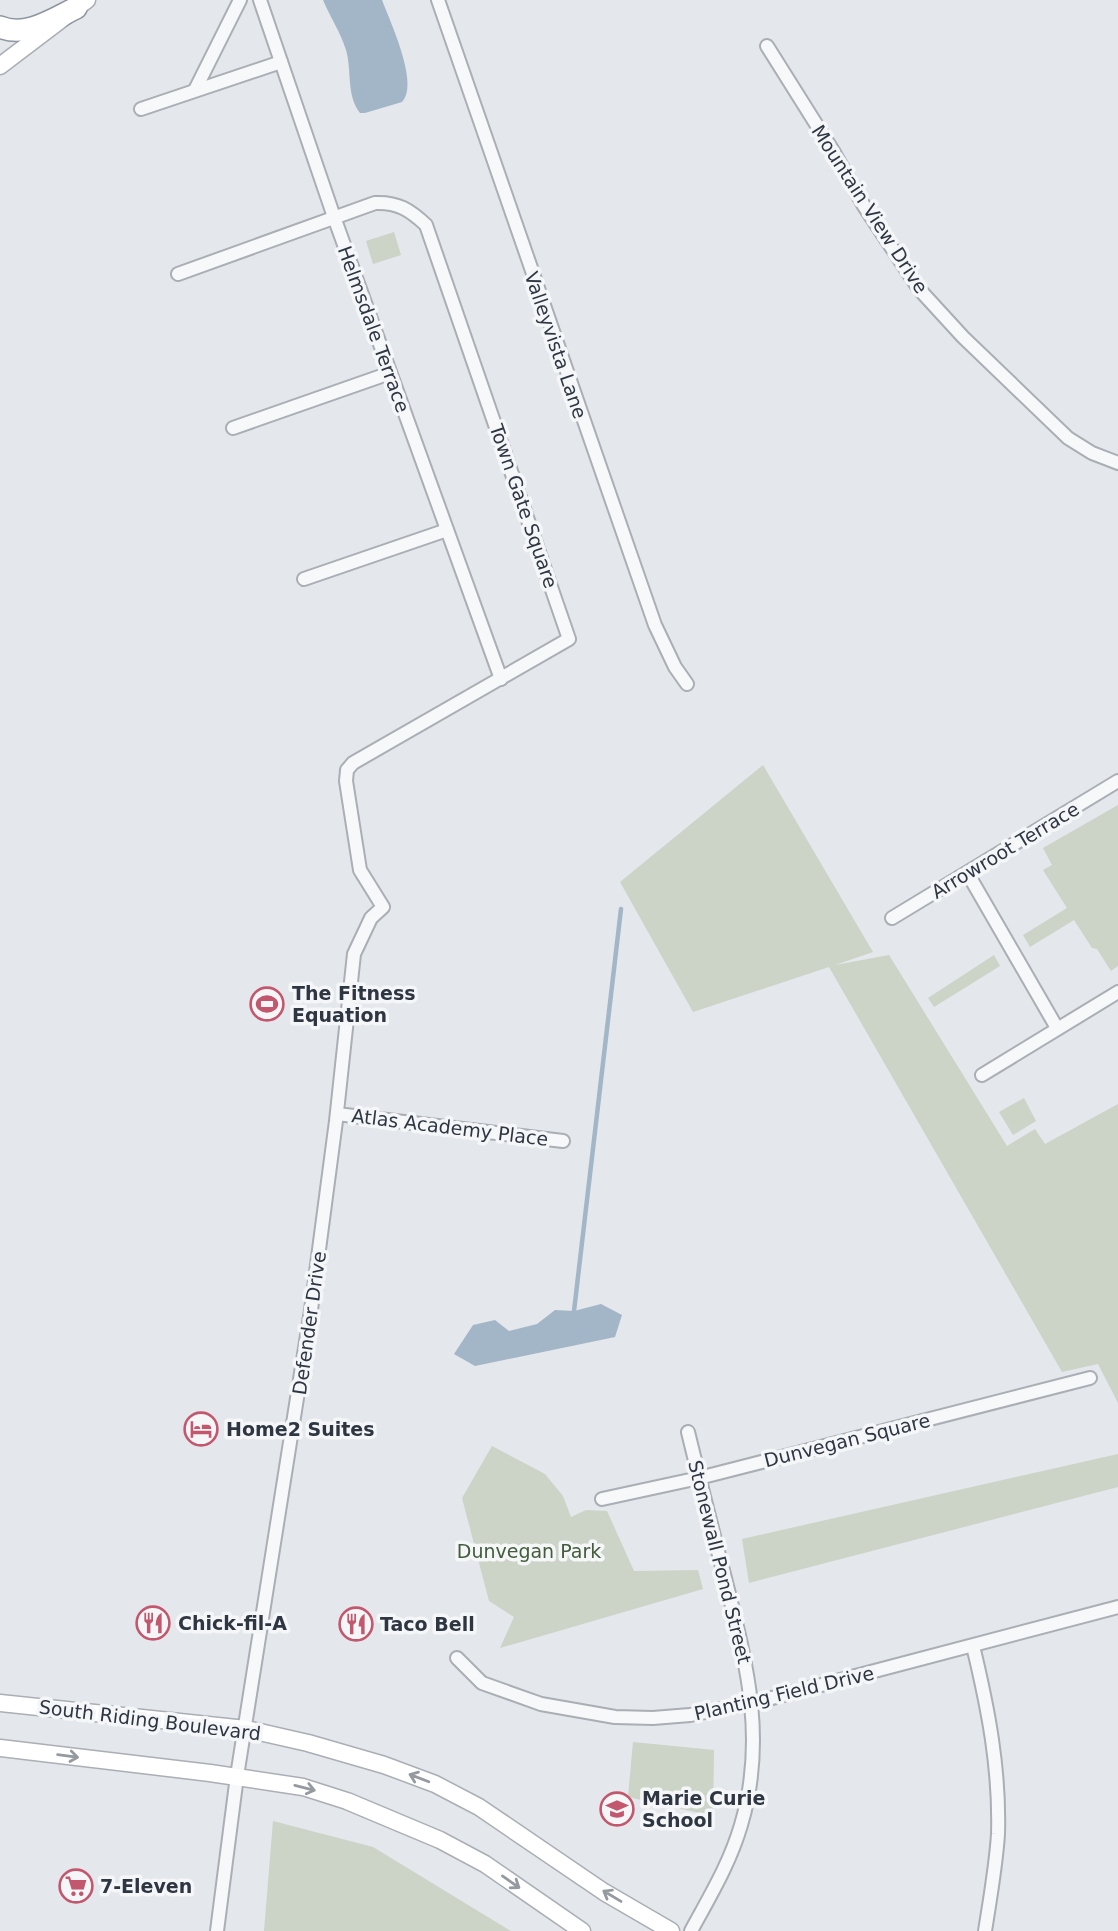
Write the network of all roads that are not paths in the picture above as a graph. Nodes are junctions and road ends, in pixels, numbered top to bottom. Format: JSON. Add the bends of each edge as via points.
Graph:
{"nodes":[{"id":1,"x":240,"y":0,"type":"edge"},
{"id":2,"x":260,"y":0,"type":"edge"},
{"id":3,"x":438,"y":0,"type":"edge"},
{"id":4,"x":82,"y":4,"type":"edge"},
{"id":5,"x":0,"y":27,"type":"edge"},
{"id":6,"x":767,"y":46,"type":"dead end"},
{"id":7,"x":281,"y":62,"type":"junction"},
{"id":8,"x":0,"y":66,"type":"edge"},
{"id":9,"x":195,"y":90,"type":"junction"},
{"id":10,"x":141,"y":109,"type":"dead end"},
{"id":11,"x":334,"y":217,"type":"junction"},
{"id":12,"x":178,"y":274,"type":"dead end"},
{"id":13,"x":390,"y":373,"type":"junction"},
{"id":14,"x":233,"y":428,"type":"dead end"},
{"id":15,"x":1118,"y":463,"type":"edge"},
{"id":16,"x":447,"y":530,"type":"junction"},
{"id":17,"x":304,"y":579,"type":"dead end"},
{"id":18,"x":501,"y":679,"type":"junction"},
{"id":19,"x":687,"y":684,"type":"dead end"},
{"id":20,"x":347,"y":770,"type":"joint"},
{"id":21,"x":1118,"y":781,"type":"edge"},
{"id":22,"x":968,"y":874,"type":"junction"},
{"id":23,"x":892,"y":918,"type":"dead end"},
{"id":24,"x":1118,"y":992,"type":"edge"},
{"id":25,"x":1057,"y":1028,"type":"junction"},
{"id":26,"x":982,"y":1075,"type":"dead end"},
{"id":27,"x":337,"y":1114,"type":"junction"},
{"id":28,"x":563,"y":1141,"type":"dead end"},
{"id":29,"x":1090,"y":1378,"type":"dead end"},
{"id":30,"x":688,"y":1432,"type":"dead end"},
{"id":31,"x":699,"y":1478,"type":"junction"},
{"id":32,"x":602,"y":1499,"type":"dead end"},
{"id":33,"x":1118,"y":1607,"type":"edge"},
{"id":34,"x":973,"y":1646,"type":"junction"},
{"id":35,"x":457,"y":1658,"type":"dead end"},
{"id":36,"x":0,"y":1703,"type":"edge"},
{"id":37,"x":752,"y":1703,"type":"junction"},
{"id":38,"x":246,"y":1729,"type":"junction"},
{"id":39,"x":0,"y":1748,"type":"edge"},
{"id":40,"x":237,"y":1776,"type":"junction"},
{"id":41,"x":216,"y":1931,"type":"edge"},
{"id":42,"x":582,"y":1931,"type":"edge"},
{"id":43,"x":671,"y":1931,"type":"edge"},
{"id":44,"x":691,"y":1931,"type":"edge"},
{"id":45,"x":985,"y":1931,"type":"edge"}],
"edges":[{"from":1,"to":9,"type":"street"},
{"from":2,"to":7,"type":"street","name":"Helmsdale Terrace"},
{"from":3,"to":19,"type":"street","name":"Valleyvista Lane","via":[[659,634]]},
{"from":4,"to":5,"type":"highway","via":[[26,30]]},
{"from":4,"to":8,"type":"street"},
{"from":6,"to":15,"type":"street","name":"Mountain View Drive","via":[[919,289],[1068,438]]},
{"from":7,"to":9,"type":"street"},
{"from":7,"to":11,"type":"street","name":"Helmsdale Terrace"},
{"from":9,"to":10,"type":"street"},
{"from":11,"to":12,"type":"street"},
{"from":11,"to":13,"type":"street","name":"Helmsdale Terrace"},
{"from":11,"to":18,"type":"street","name":"Town Gate Square","via":[[376,204],[397,204],[426,225],[432,236],[569,639]]},
{"from":13,"to":14,"type":"street"},
{"from":13,"to":16,"type":"street","name":"Helmsdale Terrace"},
{"from":16,"to":17,"type":"street"},
{"from":16,"to":18,"type":"street","name":"Helmsdale Terrace"},
{"from":18,"to":20,"type":"street","name":"Town Gate Square"},
{"from":20,"to":27,"type":"street","name":"Defender Drive","via":[[360,870],[383,908],[371,918],[354,954]]},
{"from":21,"to":22,"type":"street","name":"Arrowroot Terrace"},
{"from":22,"to":23,"type":"street","name":"Arrowroot Terrace"},
{"from":22,"to":25,"type":"street"},
{"from":24,"to":25,"type":"street"},
{"from":25,"to":26,"type":"street"},
{"from":27,"to":28,"type":"street","name":"Atlas Academy Place"},
{"from":27,"to":38,"type":"street","name":"Defender Drive","via":[[312,1310]]},
{"from":29,"to":31,"type":"street","name":"Dunvegan Square"},
{"from":30,"to":31,"type":"street","name":"Stonewall Pond Street"},
{"from":31,"to":32,"type":"street","name":"Dunvegan Square"},
{"from":31,"to":37,"type":"street","name":"Stonewall Pond Street"},
{"from":33,"to":34,"type":"street","name":"Planting Field Drive"},
{"from":34,"to":37,"type":"street","name":"Planting Field Drive"},
{"from":34,"to":45,"type":"street","via":[[990,1723],[998,1798]]},
{"from":35,"to":37,"type":"street","name":"Planting Field Drive","via":[[482,1683],[578,1712],[653,1718]]},
{"from":36,"to":38,"type":"street","name":"South Riding Boulevard"},
{"from":37,"to":44,"type":"street","name":"Stonewall Pond Street","via":[[753,1763],[742,1824],[726,1868]]},
{"from":38,"to":40,"type":"street","name":"Defender Drive"},
{"from":43,"to":38,"type":"street","name":"South Riding Boulevard","one_way":true,"via":[[604,1892],[479,1807],[435,1784],[309,1742]]},
{"from":39,"to":40,"type":"street","one_way":true},
{"from":40,"to":41,"type":"street","name":"Defender Drive"},
{"from":40,"to":42,"type":"street","one_way":true,"via":[[303,1787],[429,1835],[485,1864]]}]}
